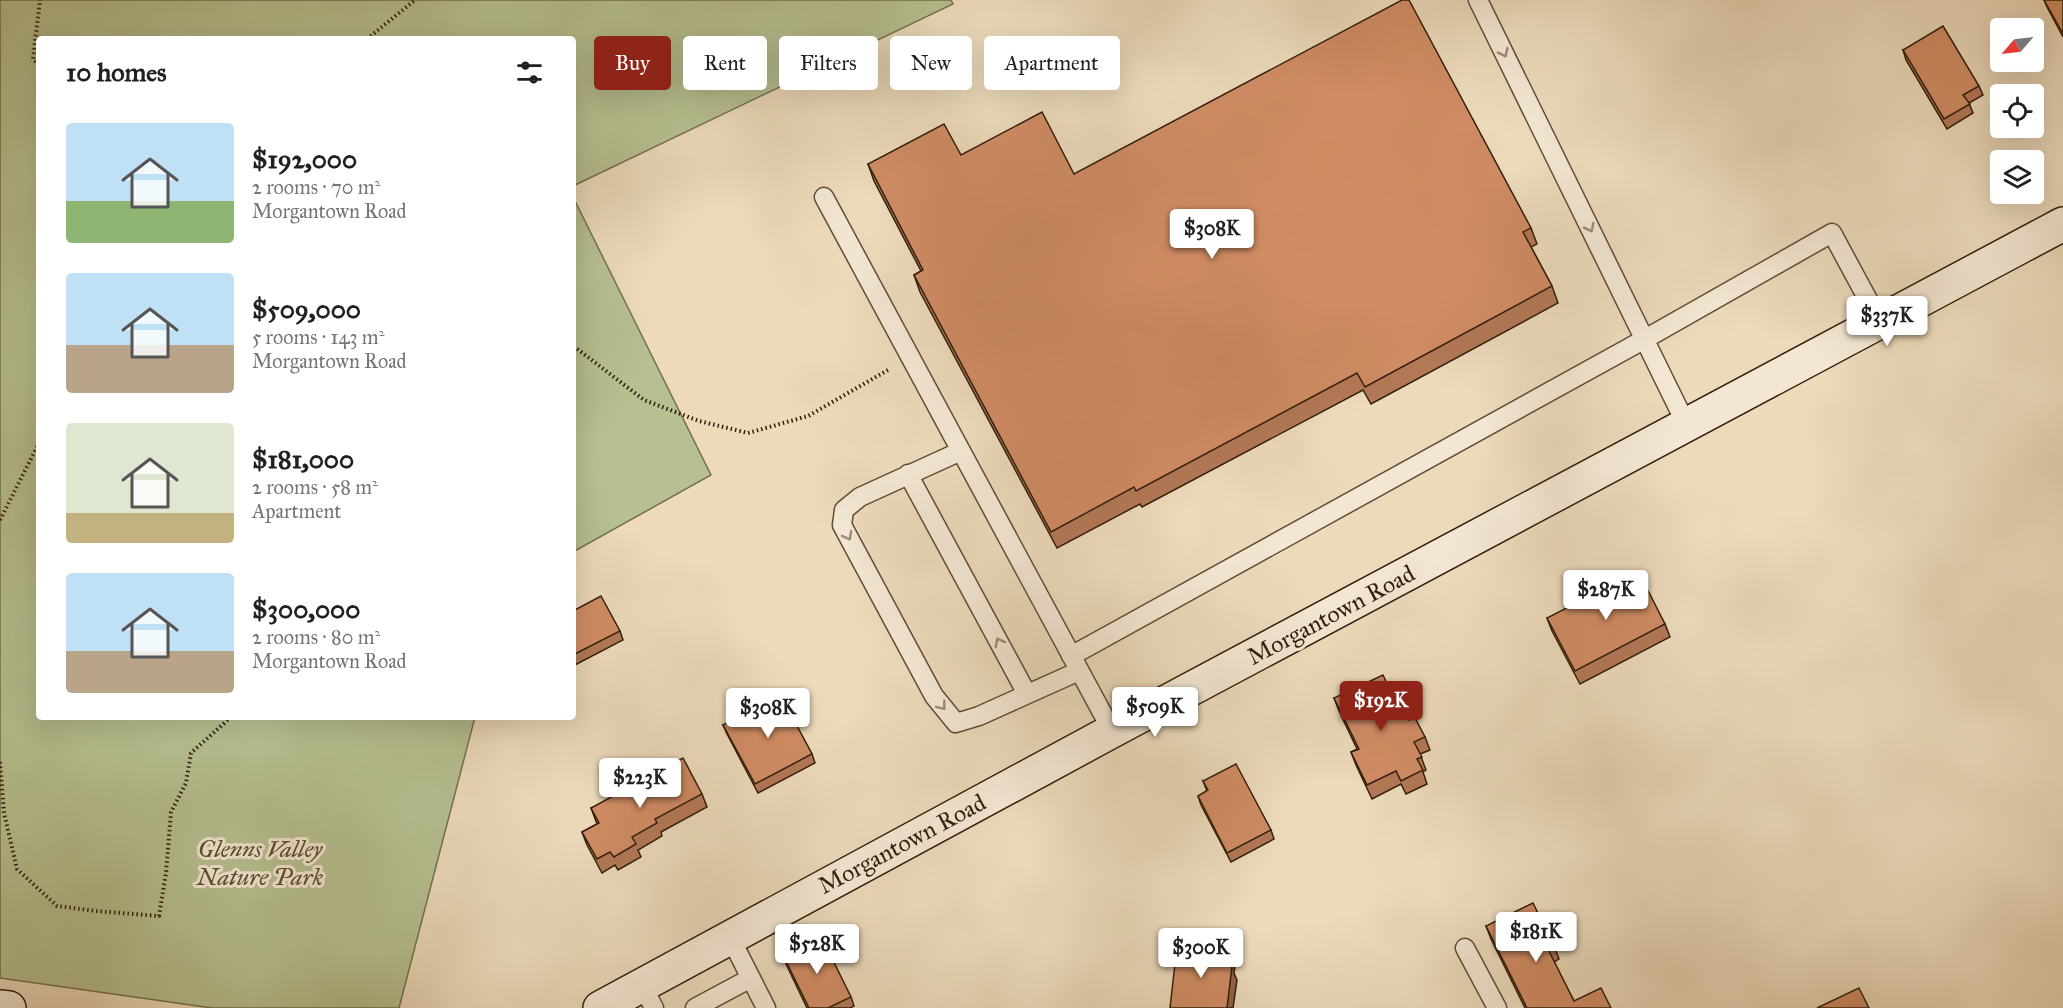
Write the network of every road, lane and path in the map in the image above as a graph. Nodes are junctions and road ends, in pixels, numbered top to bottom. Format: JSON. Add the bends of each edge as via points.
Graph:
{"nodes":[{"id":1,"x":40,"y":0,"type":"edge"},
{"id":2,"x":415,"y":0,"type":"edge"},
{"id":3,"x":1478,"y":0,"type":"edge"},
{"id":4,"x":371,"y":36,"type":"edge"},
{"id":5,"x":36,"y":62,"type":"edge"},
{"id":6,"x":824,"y":197,"type":"dead end"},
{"id":7,"x":2063,"y":224,"type":"edge"},
{"id":8,"x":1880,"y":322,"type":"junction"},
{"id":9,"x":1645,"y":339,"type":"junction"},
{"id":10,"x":576,"y":348,"type":"edge"},
{"id":11,"x":888,"y":369,"type":"dead end"},
{"id":12,"x":1687,"y":426,"type":"junction"},
{"id":13,"x":36,"y":449,"type":"edge"},
{"id":14,"x":961,"y":451,"type":"junction"},
{"id":15,"x":908,"y":474,"type":"junction"},
{"id":16,"x":0,"y":520,"type":"edge"},
{"id":17,"x":1075,"y":664,"type":"junction"},
{"id":18,"x":1027,"y":694,"type":"junction"},
{"id":19,"x":228,"y":720,"type":"edge"},
{"id":20,"x":1112,"y":731,"type":"junction"},
{"id":21,"x":0,"y":762,"type":"edge"},
{"id":22,"x":730,"y":937,"type":"junction"},
{"id":23,"x":1465,"y":948,"type":"dead end"},
{"id":24,"x":751,"y":978,"type":"junction"},
{"id":25,"x":648,"y":997,"type":"edge"},
{"id":26,"x":703,"y":1006,"type":"edge"},
{"id":27,"x":0,"y":1007,"type":"edge"},
{"id":28,"x":9,"y":1008,"type":"edge"},
{"id":29,"x":600,"y":1008,"type":"edge"},
{"id":30,"x":766,"y":1008,"type":"edge"},
{"id":31,"x":1497,"y":1008,"type":"edge"}],
"edges":[{"from":1,"to":5,"type":"path","via":[[33,59]]},
{"from":2,"to":4,"type":"path"},
{"from":3,"to":9,"type":"lane","one_way":true},
{"from":6,"to":14,"type":"lane"},
{"from":7,"to":8,"type":"main road","name":"Morgantown Road"},
{"from":8,"to":9,"type":"lane","via":[[1832,233]]},
{"from":8,"to":12,"type":"main road","name":"Morgantown Road"},
{"from":9,"to":12,"type":"lane"},
{"from":9,"to":17,"type":"lane"},
{"from":10,"to":11,"type":"path","via":[[644,400],[699,421],[748,433],[808,416]]},
{"from":12,"to":20,"type":"main road","name":"Morgantown Road"},
{"from":13,"to":16,"type":"path"},
{"from":14,"to":15,"type":"lane"},
{"from":14,"to":17,"type":"lane"},
{"from":18,"to":15,"type":"lane","one_way":true},
{"from":15,"to":18,"type":"lane","one_way":true,"via":[[860,497],[844,510],[842,525],[934,696],[957,723]]},
{"from":17,"to":18,"type":"lane"},
{"from":17,"to":20,"type":"lane"},
{"from":19,"to":21,"type":"path","via":[[190,753],[186,783],[171,812],[159,916],[57,906],[17,868],[4,813]]},
{"from":20,"to":22,"type":"main road","name":"Morgantown Road"},
{"from":22,"to":24,"type":"lane"},
{"from":22,"to":25,"type":"main road","name":"Morgantown Road"},
{"from":23,"to":31,"type":"lane"},
{"from":24,"to":26,"type":"lane"},
{"from":24,"to":30,"type":"lane"},
{"from":25,"to":29,"type":"main road","name":"Morgantown Road"},
{"from":27,"to":28,"type":"main road"}]}
